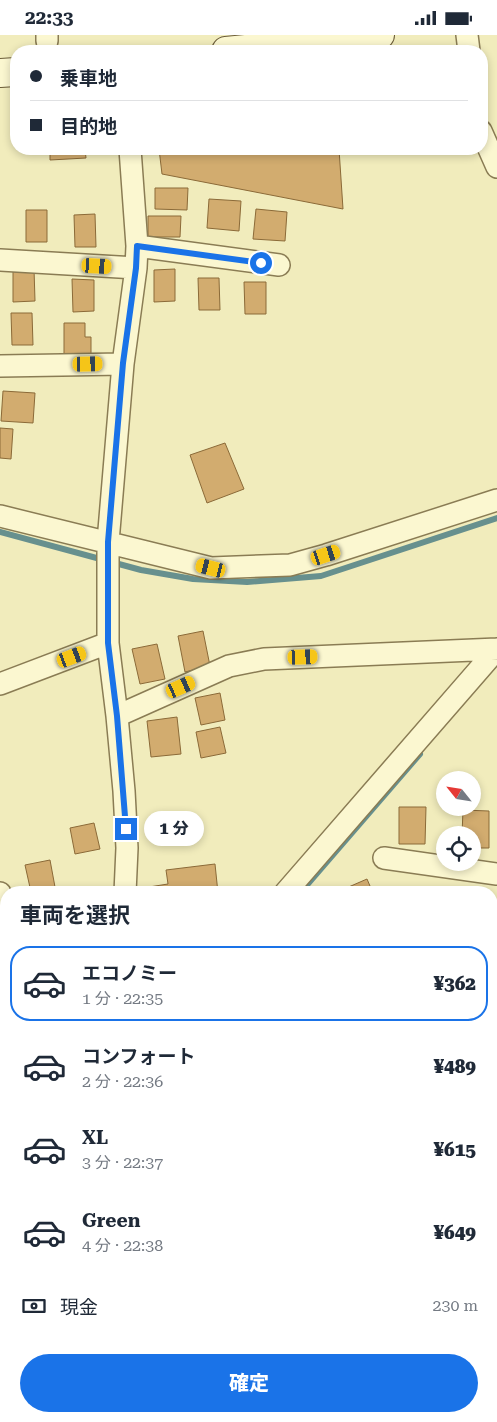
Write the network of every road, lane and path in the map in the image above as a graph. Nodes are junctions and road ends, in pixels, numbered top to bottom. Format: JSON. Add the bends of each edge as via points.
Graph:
{"nodes":[{"id":1,"x":380,"y":35,"type":"edge"},
{"id":2,"x":284,"y":45,"type":"edge"},
{"id":3,"x":488,"y":147,"type":"edge"},
{"id":4,"x":130,"y":155,"type":"edge"},
{"id":5,"x":497,"y":167,"type":"edge"},
{"id":6,"x":137,"y":246,"type":"junction"},
{"id":7,"x":0,"y":260,"type":"edge"},
{"id":8,"x":279,"y":265,"type":"dead end"},
{"id":9,"x":136,"y":268,"type":"junction"},
{"id":10,"x":123,"y":363,"type":"junction"},
{"id":11,"x":0,"y":366,"type":"edge"},
{"id":12,"x":497,"y":500,"type":"edge"},
{"id":13,"x":0,"y":516,"type":"edge"},
{"id":14,"x":108,"y":544,"type":"junction"},
{"id":15,"x":108,"y":643,"type":"junction"},
{"id":16,"x":497,"y":649,"type":"edge"},
{"id":17,"x":0,"y":684,"type":"edge"},
{"id":18,"x":117,"y":716,"type":"junction"},
{"id":19,"x":384,"y":858,"type":"dead end"},
{"id":20,"x":497,"y":874,"type":"edge"},
{"id":21,"x":125,"y":886,"type":"edge"},
{"id":22,"x":291,"y":886,"type":"edge"}],
"edges":[{"from":1,"to":2,"type":"street"},
{"from":3,"to":5,"type":"street"},
{"from":4,"to":6,"type":"street"},
{"from":6,"to":8,"type":"street"},
{"from":6,"to":9,"type":"street"},
{"from":7,"to":9,"type":"street"},
{"from":9,"to":10,"type":"street"},
{"from":10,"to":11,"type":"street"},
{"from":10,"to":14,"type":"street"},
{"from":12,"to":14,"type":"street","via":[[290,565],[211,568]]},
{"from":13,"to":14,"type":"street"},
{"from":14,"to":15,"type":"street"},
{"from":15,"to":17,"type":"street"},
{"from":15,"to":18,"type":"street"},
{"from":16,"to":18,"type":"street","via":[[264,659],[229,666]]},
{"from":16,"to":22,"type":"street"},
{"from":18,"to":21,"type":"street","via":[[124,791]]},
{"from":19,"to":20,"type":"street"}]}
